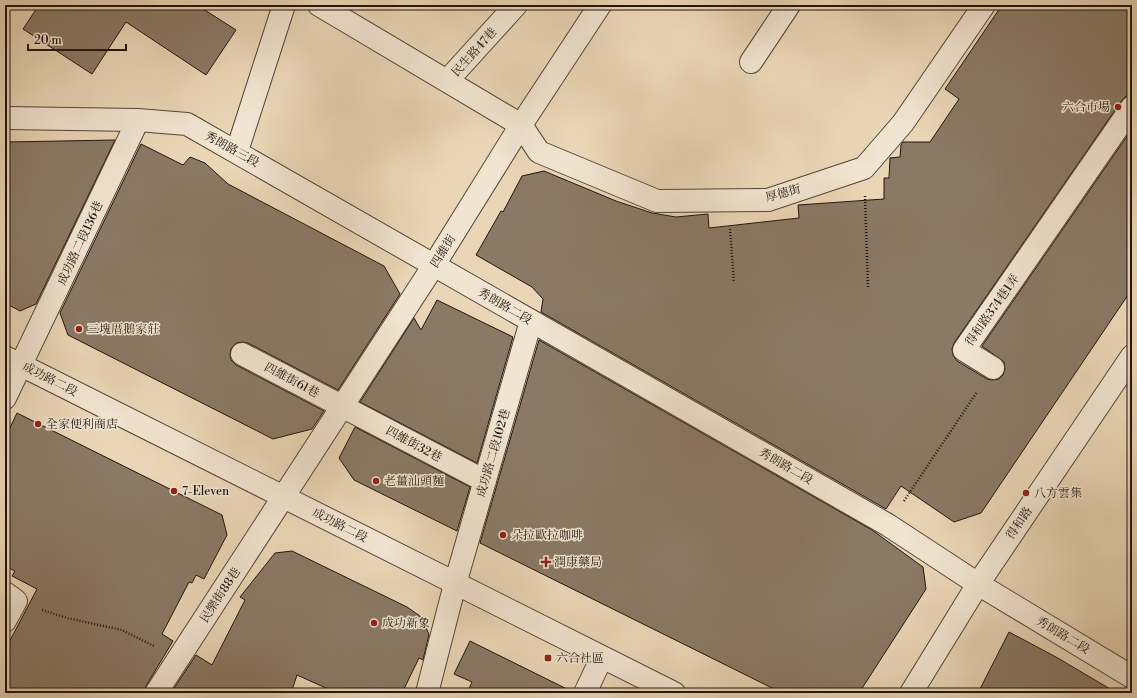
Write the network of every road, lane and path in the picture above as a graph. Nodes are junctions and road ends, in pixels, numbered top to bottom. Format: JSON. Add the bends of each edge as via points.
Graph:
{"nodes":[{"id":1,"x":284,"y":5,"type":"edge"},
{"id":2,"x":319,"y":5,"type":"edge"},
{"id":3,"x":516,"y":5,"type":"edge"},
{"id":4,"x":600,"y":5,"type":"edge"},
{"id":5,"x":789,"y":5,"type":"edge"},
{"id":6,"x":984,"y":5,"type":"edge"},
{"id":7,"x":340,"y":11,"type":"edge"},
{"id":8,"x":750,"y":62,"type":"dead end"},
{"id":9,"x":447,"y":81,"type":"junction"},
{"id":10,"x":1132,"y":107,"type":"edge"},
{"id":11,"x":5,"y":118,"type":"edge"},
{"id":12,"x":138,"y":120,"type":"junction"},
{"id":13,"x":521,"y":125,"type":"junction"},
{"id":14,"x":237,"y":151,"type":"junction"},
{"id":15,"x":864,"y":168,"type":"junction"},
{"id":16,"x":728,"y":200,"type":"junction"},
{"id":17,"x":434,"y":265,"type":"junction"},
{"id":18,"x":734,"y":283,"type":"dead end"},
{"id":19,"x":868,"y":287,"type":"dead end"},
{"id":20,"x":531,"y":321,"type":"junction"},
{"id":21,"x":242,"y":354,"type":"dead end"},
{"id":22,"x":1132,"y":356,"type":"edge"},
{"id":23,"x":13,"y":361,"type":"edge"},
{"id":24,"x":993,"y":368,"type":"joint"},
{"id":25,"x":5,"y":398,"type":"edge"},
{"id":26,"x":342,"y":406,"type":"junction"},
{"id":27,"x":485,"y":481,"type":"junction"},
{"id":28,"x":284,"y":496,"type":"junction"},
{"id":29,"x":888,"y":525,"type":"junction"},
{"id":30,"x":455,"y":584,"type":"junction"},
{"id":31,"x":978,"y":584,"type":"junction"},
{"id":32,"x":11,"y":597,"type":"edge"},
{"id":33,"x":5,"y":621,"type":"edge"},
{"id":34,"x":602,"y":657,"type":"junction"},
{"id":35,"x":180,"y":658,"type":"junction"},
{"id":36,"x":1132,"y":677,"type":"edge"},
{"id":37,"x":156,"y":693,"type":"edge"},
{"id":38,"x":427,"y":693,"type":"edge"},
{"id":39,"x":585,"y":693,"type":"edge"},
{"id":40,"x":674,"y":693,"type":"edge"},
{"id":41,"x":910,"y":693,"type":"edge"}],
"edges":[{"from":1,"to":14,"type":"street"},
{"from":2,"to":7,"type":"street"},
{"from":3,"to":9,"type":"street","name":"民生路47巷"},
{"from":4,"to":13,"type":"street","name":"四維街"},
{"from":5,"to":8,"type":"street"},
{"from":6,"to":15,"type":"street","via":[[903,123]]},
{"from":7,"to":9,"type":"street"},
{"from":9,"to":13,"type":"street"},
{"from":10,"to":24,"type":"street","name":"得和路374巷1弄","via":[[964,350]]},
{"from":11,"to":12,"type":"street","name":"秀朗路三段"},
{"from":12,"to":14,"type":"street","name":"秀朗路三段","via":[[187,124]]},
{"from":12,"to":23,"type":"street","name":"成功路二段136巷"},
{"from":13,"to":16,"type":"street","name":"厚德街","via":[[539,152],[657,201]]},
{"from":13,"to":17,"type":"street","name":"四維街"},
{"from":14,"to":17,"type":"street","name":"秀朗路三段"},
{"from":15,"to":16,"type":"street","name":"厚德街","via":[[768,200]]},
{"from":15,"to":19,"type":"path"},
{"from":16,"to":18,"type":"path"},
{"from":17,"to":20,"type":"street","name":"秀朗路二段"},
{"from":17,"to":26,"type":"street","name":"四維街"},
{"from":20,"to":27,"type":"street","name":"成功路二段102巷"},
{"from":20,"to":29,"type":"street","name":"秀朗路二段"},
{"from":21,"to":26,"type":"street","name":"四維街61巷"},
{"from":22,"to":31,"type":"street","name":"得和路"},
{"from":23,"to":25,"type":"street","name":"成功路二段136巷"},
{"from":23,"to":28,"type":"street","name":"成功路二段"},
{"from":24,"to":29,"type":"path"},
{"from":26,"to":27,"type":"street","name":"四維街32巷"},
{"from":26,"to":28,"type":"street","name":"四維街"},
{"from":27,"to":30,"type":"street","name":"成功路二段102巷"},
{"from":28,"to":30,"type":"street","name":"成功路二段"},
{"from":28,"to":35,"type":"street","name":"民樂街88巷"},
{"from":29,"to":31,"type":"street","name":"秀朗路二段"},
{"from":30,"to":34,"type":"street","name":"成功路二段"},
{"from":30,"to":38,"type":"street","name":"成功路二段102巷"},
{"from":31,"to":36,"type":"street","name":"秀朗路二段"},
{"from":31,"to":41,"type":"street","name":"得和路"},
{"from":32,"to":33,"type":"street"},
{"from":32,"to":35,"type":"path","via":[[66,618],[122,630]]},
{"from":34,"to":39,"type":"street"},
{"from":34,"to":40,"type":"street","name":"成功路二段"},
{"from":35,"to":37,"type":"street","name":"民樂街88巷"}]}
